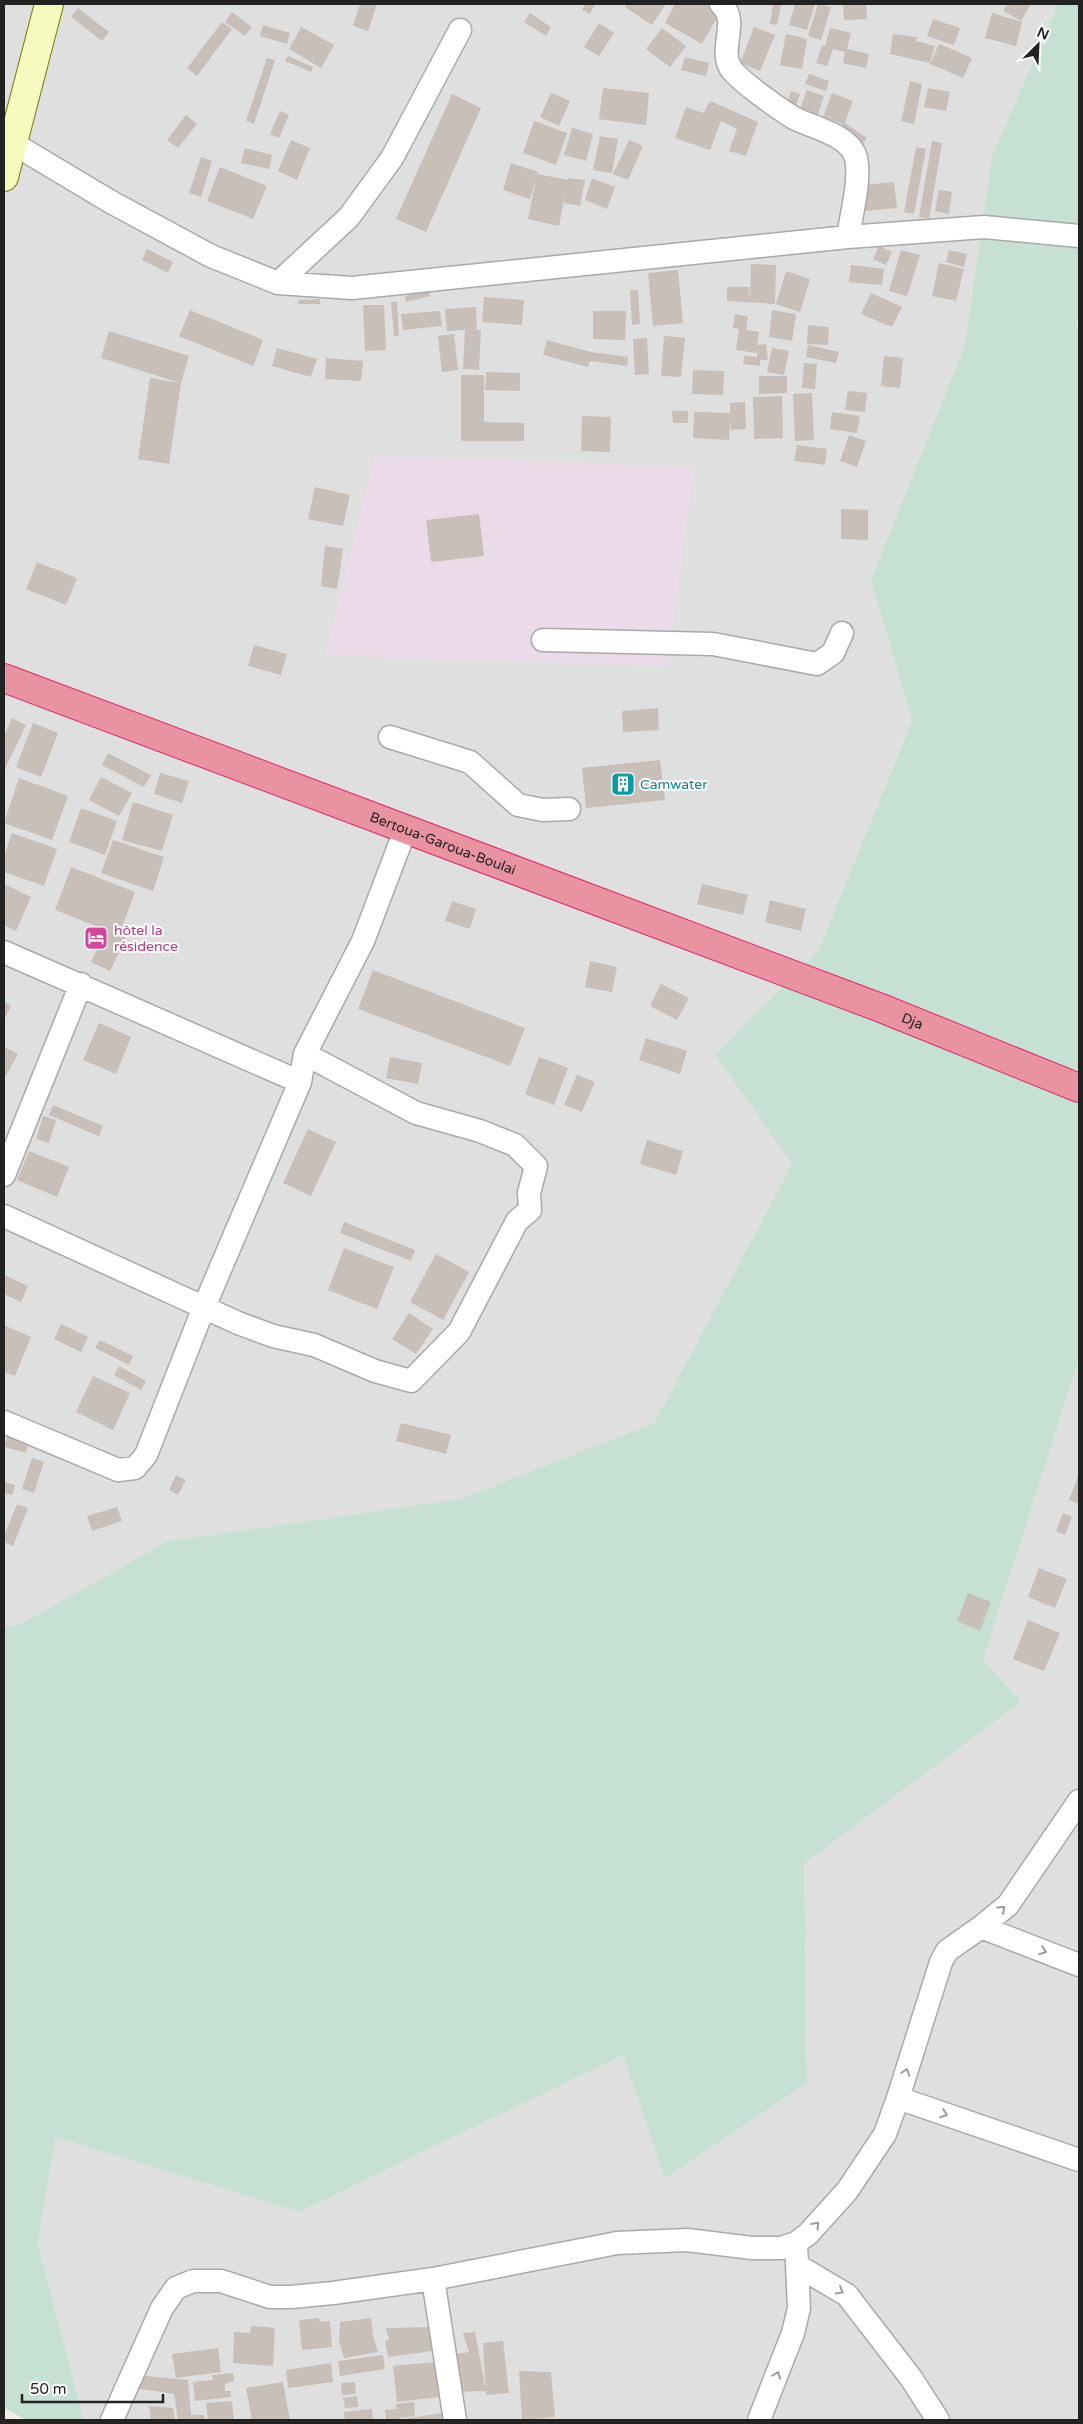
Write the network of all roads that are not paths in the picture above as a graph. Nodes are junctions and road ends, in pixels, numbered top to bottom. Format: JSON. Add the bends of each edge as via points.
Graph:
{"nodes":[{"id":1,"x":49,"y":4,"type":"edge"},
{"id":2,"x":721,"y":4,"type":"edge"},
{"id":3,"x":460,"y":30,"type":"dead end"},
{"id":4,"x":8,"y":140,"type":"edge"},
{"id":5,"x":4,"y":177,"type":"edge"},
{"id":6,"x":1079,"y":236,"type":"edge"},
{"id":7,"x":848,"y":237,"type":"junction"},
{"id":8,"x":278,"y":283,"type":"junction"},
{"id":9,"x":842,"y":633,"type":"dead end"},
{"id":10,"x":543,"y":640,"type":"dead end"},
{"id":11,"x":4,"y":678,"type":"edge"},
{"id":12,"x":390,"y":737,"type":"dead end"},
{"id":13,"x":569,"y":809,"type":"dead end"},
{"id":14,"x":406,"y":828,"type":"junction"},
{"id":15,"x":4,"y":952,"type":"edge"},
{"id":16,"x":81,"y":984,"type":"junction"},
{"id":17,"x":881,"y":1008,"type":"joint"},
{"id":18,"x":306,"y":1054,"type":"junction"},
{"id":19,"x":300,"y":1082,"type":"junction"},
{"id":20,"x":1079,"y":1088,"type":"edge"},
{"id":21,"x":4,"y":1175,"type":"edge"},
{"id":22,"x":4,"y":1216,"type":"edge"},
{"id":23,"x":204,"y":1307,"type":"junction"},
{"id":24,"x":4,"y":1422,"type":"edge"},
{"id":25,"x":1079,"y":1801,"type":"edge"},
{"id":26,"x":982,"y":1927,"type":"junction"},
{"id":27,"x":1079,"y":1965,"type":"edge"},
{"id":28,"x":898,"y":2098,"type":"junction"},
{"id":29,"x":1079,"y":2160,"type":"edge"},
{"id":30,"x":796,"y":2244,"type":"junction"},
{"id":31,"x":798,"y":2266,"type":"junction"},
{"id":32,"x":433,"y":2279,"type":"junction"},
{"id":33,"x":112,"y":2420,"type":"edge"},
{"id":34,"x":455,"y":2420,"type":"edge"},
{"id":35,"x":759,"y":2420,"type":"edge"},
{"id":36,"x":938,"y":2420,"type":"edge"}],
"edges":[{"from":1,"to":4,"type":"street"},
{"from":2,"to":7,"type":"street","via":[[726,8],[729,19],[727,58],[731,68],[793,117],[852,148],[856,177]]},
{"from":3,"to":8,"type":"street","via":[[387,165],[349,217]]},
{"from":4,"to":5,"type":"street"},
{"from":4,"to":8,"type":"street","via":[[111,202],[195,247]]},
{"from":6,"to":7,"type":"street","via":[[984,227]]},
{"from":7,"to":8,"type":"street","via":[[352,288]]},
{"from":9,"to":10,"type":"street","via":[[833,652],[817,664],[713,644]]},
{"from":11,"to":14,"type":"highway","name":"Bertoua-Garoua-Boulai"},
{"from":12,"to":13,"type":"street","via":[[470,762],[518,805],[543,810]]},
{"from":14,"to":17,"type":"highway","name":"Bertoua-Garoua-Boulai"},
{"from":14,"to":18,"type":"street","via":[[363,941]]},
{"from":15,"to":16,"type":"street"},
{"from":16,"to":19,"type":"street"},
{"from":16,"to":21,"type":"street"},
{"from":17,"to":20,"type":"highway","name":"Dja"},
{"from":18,"to":19,"type":"street"},
{"from":18,"to":23,"type":"street","via":[[416,1114],[480,1131],[515,1145],[536,1166],[529,1193],[530,1210],[517,1221],[459,1332],[411,1381],[375,1371],[314,1345],[273,1336]]},
{"from":19,"to":23,"type":"street"},
{"from":22,"to":23,"type":"street"},
{"from":23,"to":24,"type":"street","via":[[146,1455],[135,1468],[118,1470]]},
{"from":26,"to":25,"type":"street","one_way":true,"via":[[1008,1905]]},
{"from":26,"to":27,"type":"street","one_way":true},
{"from":28,"to":26,"type":"street","one_way":true,"via":[[941,1962],[947,1950]]},
{"from":28,"to":29,"type":"street","one_way":true},
{"from":30,"to":28,"type":"street","one_way":true,"via":[[847,2191],[884,2134]]},
{"from":30,"to":31,"type":"street"},
{"from":30,"to":32,"type":"street","via":[[781,2248],[752,2248],[687,2240],[617,2243]]},
{"from":35,"to":31,"type":"street","one_way":true,"via":[[793,2334],[799,2308]]},
{"from":31,"to":36,"type":"street","one_way":true,"via":[[847,2295],[911,2378]]},
{"from":32,"to":33,"type":"street","via":[[291,2297],[270,2297],[221,2281],[192,2281],[176,2288],[162,2308]]},
{"from":32,"to":34,"type":"street"}]}
